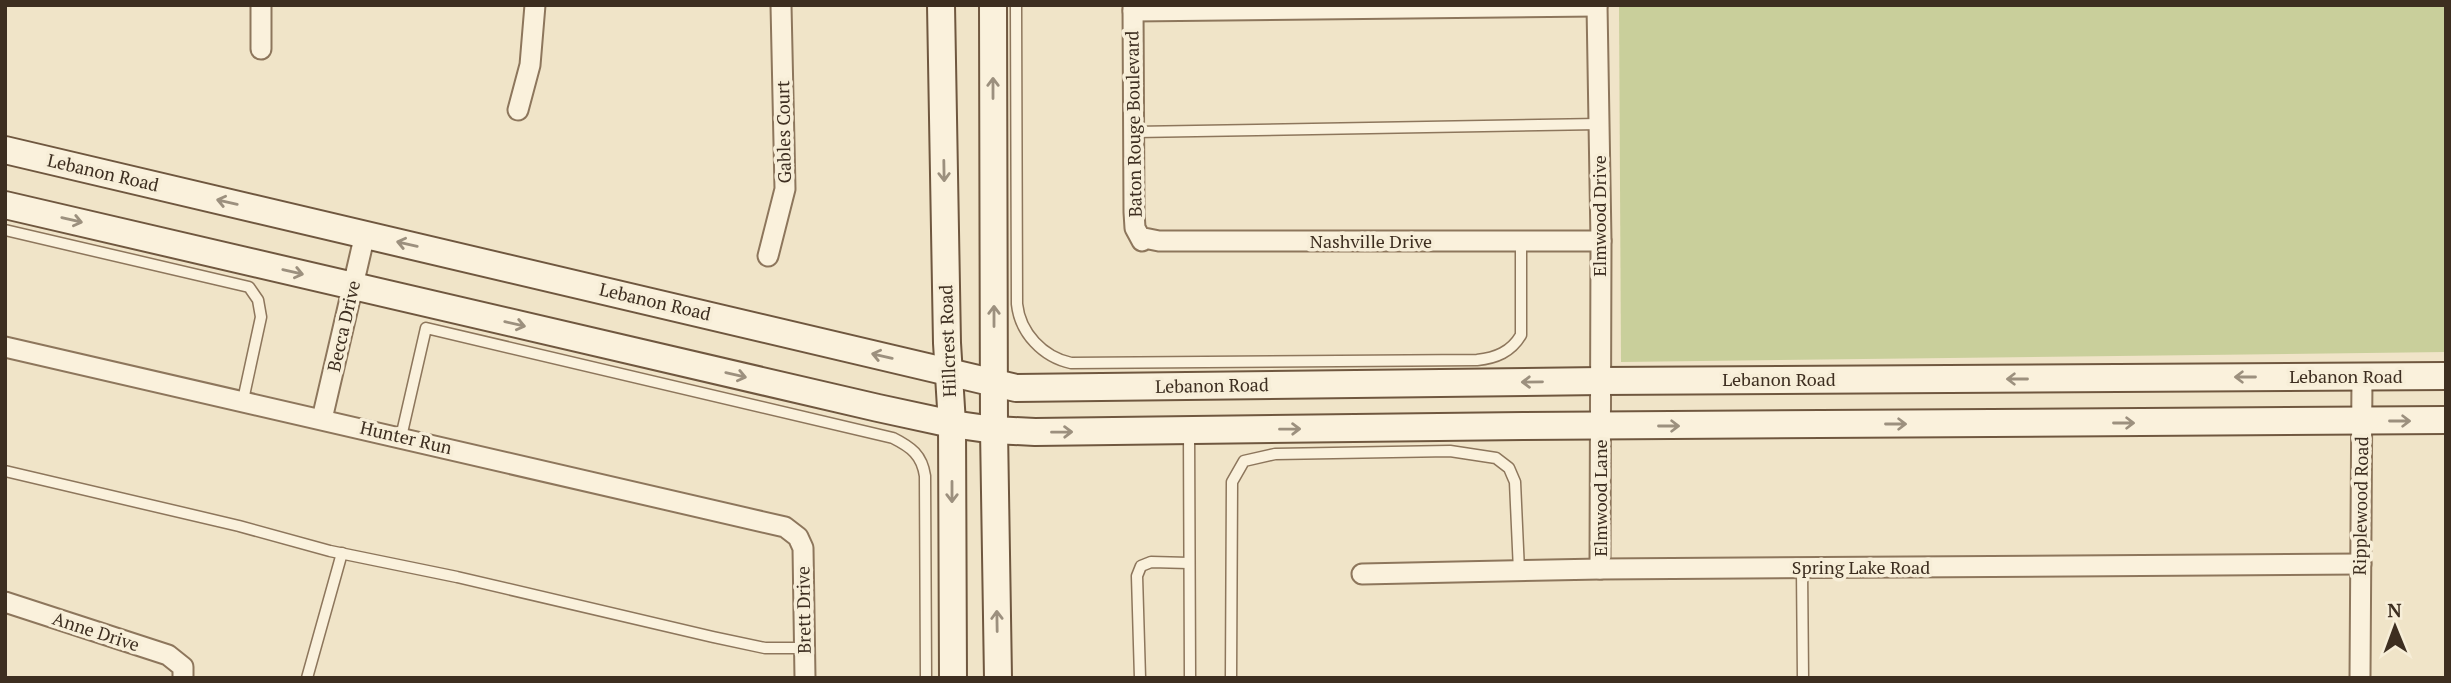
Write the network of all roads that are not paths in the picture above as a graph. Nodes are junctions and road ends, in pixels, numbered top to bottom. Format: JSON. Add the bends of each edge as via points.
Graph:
{"nodes":[{"id":1,"x":261,"y":5,"type":"edge"},
{"id":2,"x":535,"y":5,"type":"edge"},
{"id":3,"x":781,"y":5,"type":"edge"},
{"id":4,"x":941,"y":5,"type":"edge"},
{"id":5,"x":993,"y":5,"type":"edge"},
{"id":6,"x":1016,"y":5,"type":"edge"},
{"id":7,"x":1597,"y":6,"type":"edge"},
{"id":8,"x":1133,"y":8,"type":"edge"},
{"id":9,"x":1264,"y":8,"type":"edge"},
{"id":10,"x":261,"y":49,"type":"dead end"},
{"id":11,"x":518,"y":110,"type":"dead end"},
{"id":12,"x":1600,"y":124,"type":"junction"},
{"id":13,"x":1135,"y":132,"type":"junction"},
{"id":14,"x":5,"y":150,"type":"edge"},
{"id":15,"x":5,"y":205,"type":"edge"},
{"id":16,"x":5,"y":230,"type":"edge"},
{"id":17,"x":365,"y":234,"type":"junction"},
{"id":18,"x":1142,"y":241,"type":"joint"},
{"id":19,"x":1601,"y":241,"type":"junction"},
{"id":20,"x":1521,"y":242,"type":"junction"},
{"id":21,"x":768,"y":256,"type":"dead end"},
{"id":22,"x":353,"y":287,"type":"junction"},
{"id":23,"x":5,"y":347,"type":"edge"},
{"id":24,"x":948,"y":371,"type":"junction"},
{"id":25,"x":2362,"y":376,"type":"junction"},
{"id":26,"x":2446,"y":376,"type":"edge"},
{"id":27,"x":1601,"y":381,"type":"junction"},
{"id":28,"x":995,"y":384,"type":"junction"},
{"id":29,"x":243,"y":400,"type":"junction"},
{"id":30,"x":322,"y":419,"type":"junction"},
{"id":31,"x":2446,"y":420,"type":"edge"},
{"id":32,"x":2362,"y":421,"type":"junction"},
{"id":33,"x":952,"y":424,"type":"junction"},
{"id":34,"x":1601,"y":426,"type":"junction"},
{"id":35,"x":994,"y":430,"type":"junction"},
{"id":36,"x":1189,"y":430,"type":"junction"},
{"id":37,"x":401,"y":437,"type":"junction"},
{"id":38,"x":5,"y":471,"type":"edge"},
{"id":39,"x":801,"y":542,"type":"joint"},
{"id":40,"x":342,"y":553,"type":"junction"},
{"id":41,"x":1189,"y":563,"type":"junction"},
{"id":42,"x":2361,"y":564,"type":"junction"},
{"id":43,"x":1601,"y":569,"type":"junction"},
{"id":44,"x":1802,"y":569,"type":"junction"},
{"id":45,"x":1519,"y":571,"type":"junction"},
{"id":46,"x":1362,"y":574,"type":"dead end"},
{"id":47,"x":5,"y":602,"type":"edge"},
{"id":48,"x":805,"y":648,"type":"junction"},
{"id":49,"x":183,"y":672,"type":"edge"},
{"id":50,"x":307,"y":678,"type":"edge"},
{"id":51,"x":805,"y":678,"type":"edge"},
{"id":52,"x":926,"y":678,"type":"edge"},
{"id":53,"x":953,"y":678,"type":"edge"},
{"id":54,"x":998,"y":678,"type":"edge"},
{"id":55,"x":1140,"y":678,"type":"edge"},
{"id":56,"x":1190,"y":678,"type":"edge"},
{"id":57,"x":1231,"y":678,"type":"edge"},
{"id":58,"x":1803,"y":678,"type":"edge"},
{"id":59,"x":2360,"y":678,"type":"edge"}],
"edges":[{"from":1,"to":10,"type":"street"},
{"from":2,"to":11,"type":"street","via":[[530,65]]},
{"from":3,"to":21,"type":"street","name":"Gables Court","via":[[785,189]]},
{"from":4,"to":24,"type":"main road","name":"Hillcrest Road","one_way":true},
{"from":28,"to":5,"type":"main road","one_way":true},
{"from":6,"to":20,"type":"lane","via":[[1017,304],[1026,331],[1052,358],[1071,363],[1496,357],[1521,335]]},
{"from":7,"to":9,"type":"street"},
{"from":7,"to":12,"type":"street","name":"Elmwood Drive"},
{"from":8,"to":9,"type":"street"},
{"from":8,"to":13,"type":"street","name":"Baton Rouge Boulevard"},
{"from":12,"to":13,"type":"lane"},
{"from":12,"to":19,"type":"street","name":"Elmwood Drive"},
{"from":13,"to":18,"type":"street","name":"Baton Rouge Boulevard","via":[[1135,228]]},
{"from":17,"to":14,"type":"main road","name":"Lebanon Road","one_way":true},
{"from":15,"to":22,"type":"main road","one_way":true},
{"from":16,"to":29,"type":"lane","via":[[249,287],[258,300],[261,317]]},
{"from":17,"to":22,"type":"street","name":"Becca Drive"},
{"from":24,"to":17,"type":"main road","name":"Lebanon Road","one_way":true},
{"from":18,"to":20,"type":"street","name":"Nashville Drive"},
{"from":19,"to":20,"type":"street","name":"Nashville Drive"},
{"from":19,"to":27,"type":"street","name":"Elmwood Drive"},
{"from":22,"to":30,"type":"street","name":"Becca Drive"},
{"from":22,"to":33,"type":"main road","one_way":true},
{"from":23,"to":29,"type":"street","name":"Hunter Run"},
{"from":24,"to":28,"type":"main road","name":"Lebanon Road"},
{"from":24,"to":33,"type":"main road","name":"Hillcrest Road"},
{"from":25,"to":26,"type":"main road","name":"Lebanon Road"},
{"from":25,"to":27,"type":"main road","name":"Lebanon Road","one_way":true},
{"from":25,"to":32,"type":"street","name":"Ripplewood Road"},
{"from":27,"to":28,"type":"main road","name":"Lebanon Road","one_way":true,"via":[[1016,388]]},
{"from":27,"to":34,"type":"street","name":"Elmwood Drive"},
{"from":28,"to":35,"type":"main road"},
{"from":29,"to":30,"type":"street","name":"Hunter Run"},
{"from":30,"to":37,"type":"street","name":"Hunter Run"},
{"from":32,"to":31,"type":"main road","one_way":true},
{"from":34,"to":32,"type":"main road","one_way":true},
{"from":32,"to":42,"type":"street","name":"Ripplewood Road"},
{"from":33,"to":35,"type":"main road"},
{"from":33,"to":53,"type":"main road","name":"Hillcrest Road","one_way":true},
{"from":36,"to":34,"type":"main road","one_way":true},
{"from":34,"to":43,"type":"street","name":"Elmwood Lane"},
{"from":35,"to":36,"type":"main road","one_way":true},
{"from":54,"to":35,"type":"main road","one_way":true},
{"from":36,"to":41,"type":"lane"},
{"from":37,"to":39,"type":"street","name":"Hunter Run","via":[[785,527]]},
{"from":37,"to":52,"type":"lane","via":[[426,328],[893,438],[913,448],[925,476]]},
{"from":38,"to":40,"type":"lane"},
{"from":39,"to":48,"type":"street","name":"Brett Drive"},
{"from":40,"to":48,"type":"lane","via":[[765,648]]},
{"from":40,"to":50,"type":"lane"},
{"from":41,"to":55,"type":"lane","via":[[1141,566],[1137,576]]},
{"from":41,"to":56,"type":"lane"},
{"from":42,"to":44,"type":"street","name":"Spring Lake Road"},
{"from":42,"to":59,"type":"street","name":"Ripplewood Road"},
{"from":43,"to":44,"type":"street","name":"Spring Lake Road"},
{"from":43,"to":45,"type":"street","name":"Spring Lake Road"},
{"from":44,"to":58,"type":"lane"},
{"from":45,"to":46,"type":"street","name":"Spring Lake Road"},
{"from":45,"to":57,"type":"lane","via":[[1515,482],[1509,468],[1496,457],[1450,450],[1275,454],[1244,461],[1232,482]]},
{"from":47,"to":49,"type":"street","name":"Anne Drive","via":[[168,655]]},
{"from":48,"to":51,"type":"street","name":"Brett Drive"}]}
